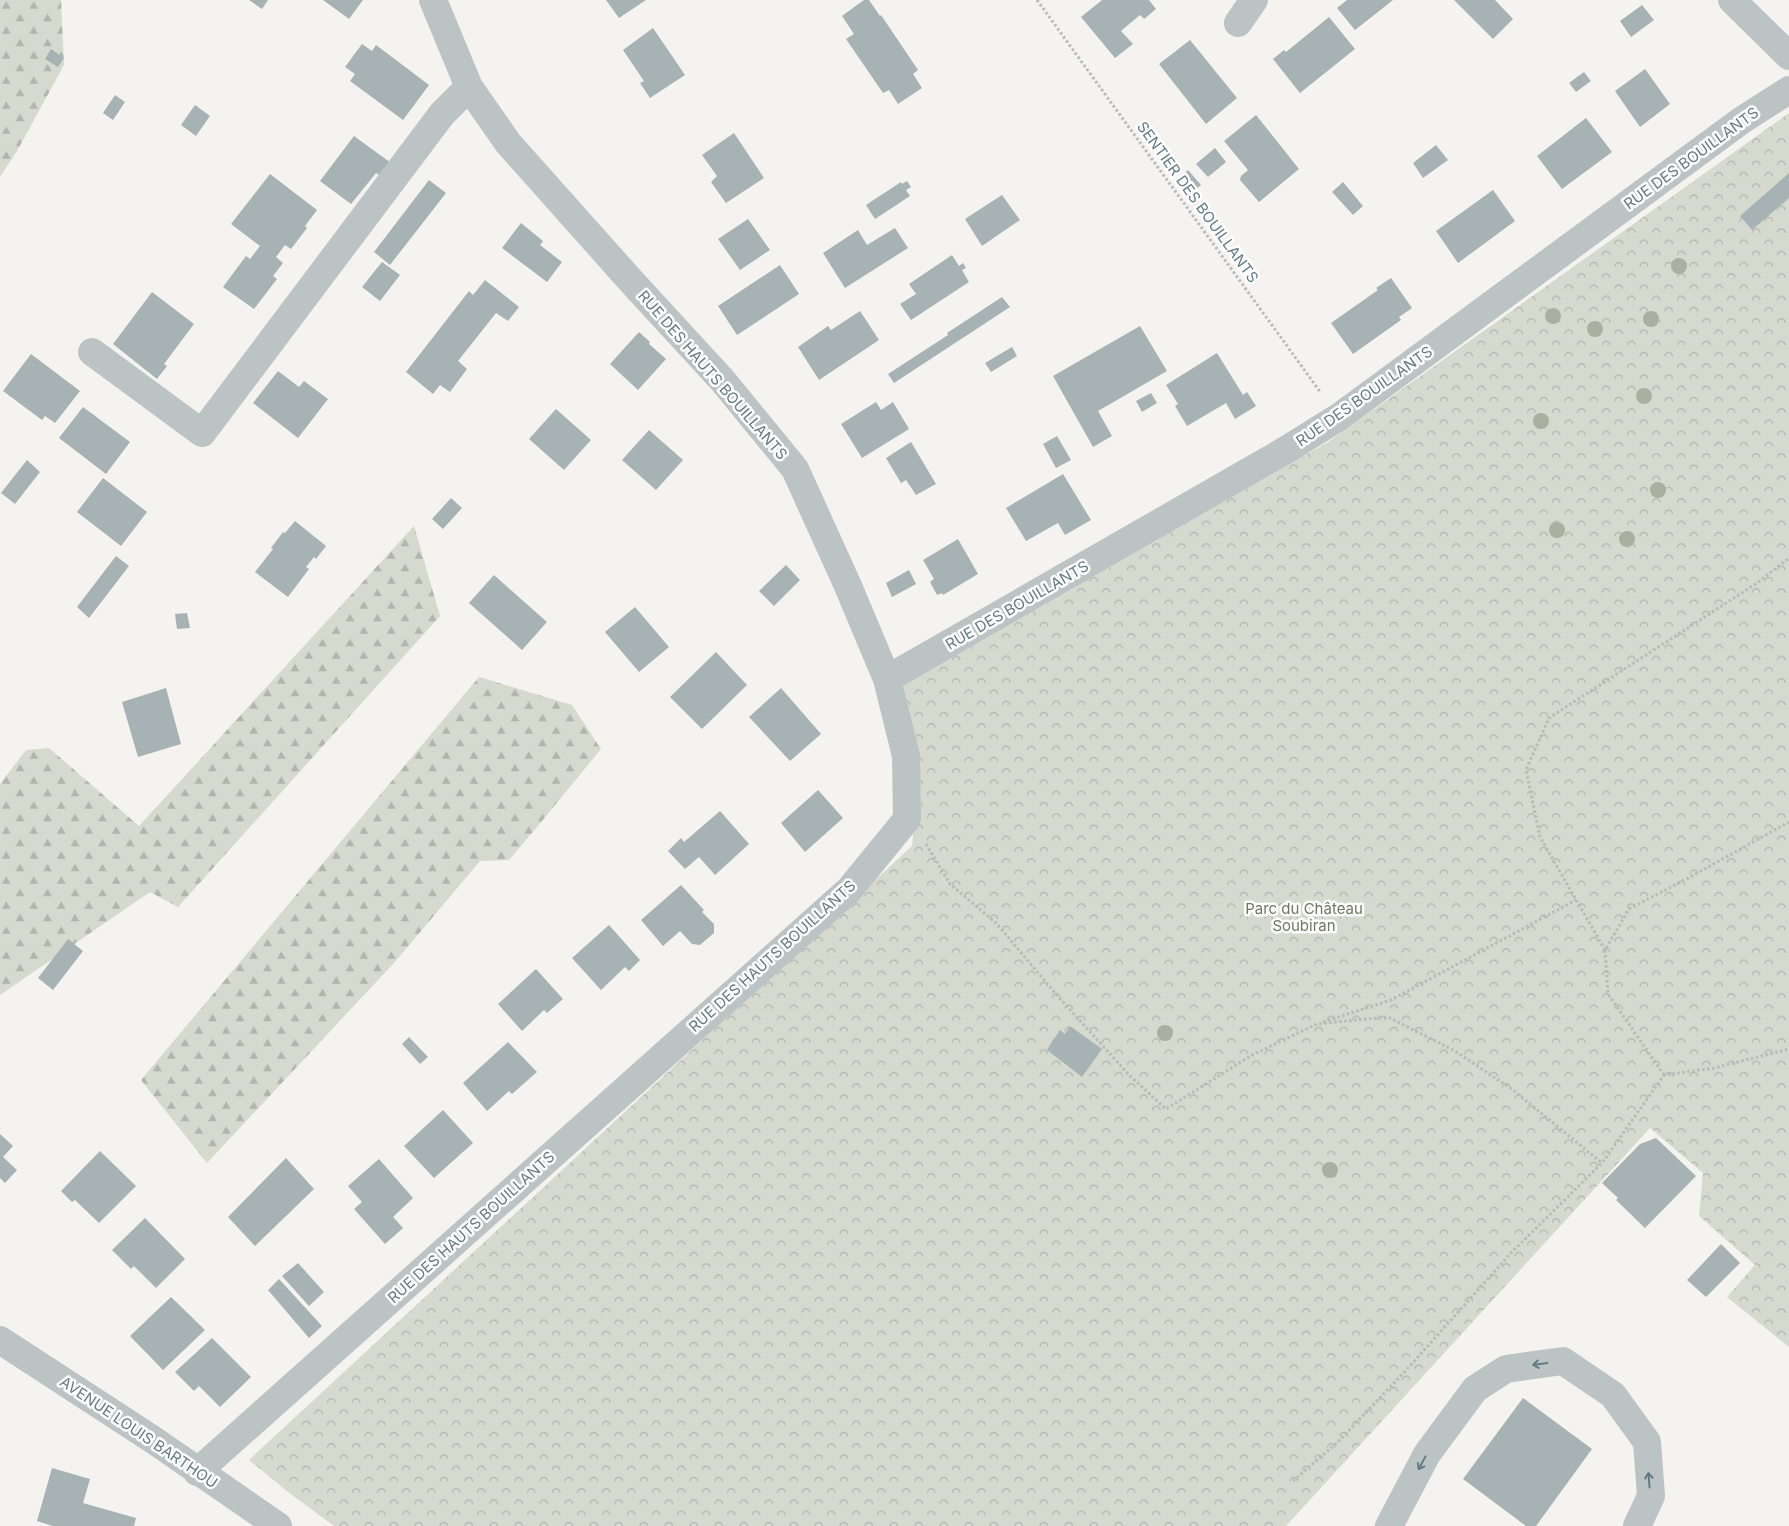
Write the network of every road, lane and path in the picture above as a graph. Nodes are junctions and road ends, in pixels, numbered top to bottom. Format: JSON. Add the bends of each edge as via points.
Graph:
{"nodes":[{"id":1,"x":433,"y":0,"type":"edge"},
{"id":2,"x":1037,"y":0,"type":"edge"},
{"id":3,"x":1254,"y":0,"type":"edge"},
{"id":4,"x":1732,"y":0,"type":"edge"},
{"id":5,"x":1238,"y":23,"type":"dead end"},
{"id":6,"x":1789,"y":56,"type":"edge"},
{"id":7,"x":469,"y":87,"type":"junction"},
{"id":8,"x":1789,"y":90,"type":"edge"},
{"id":9,"x":92,"y":352,"type":"dead end"},
{"id":10,"x":1339,"y":417,"type":"junction"},
{"id":11,"x":1789,"y":558,"type":"edge"},
{"id":12,"x":887,"y":679,"type":"junction"},
{"id":13,"x":907,"y":819,"type":"junction"},
{"id":14,"x":1789,"y":822,"type":"edge"},
{"id":15,"x":1576,"y":900,"type":"junction"},
{"id":16,"x":1605,"y":950,"type":"junction"},
{"id":17,"x":1317,"y":1024,"type":"junction"},
{"id":18,"x":1789,"y":1049,"type":"edge"},
{"id":19,"x":1664,"y":1075,"type":"junction"},
{"id":20,"x":1602,"y":1163,"type":"junction"},
{"id":21,"x":0,"y":1340,"type":"edge"},
{"id":22,"x":197,"y":1472,"type":"junction"},
{"id":23,"x":1293,"y":1481,"type":"dead end"},
{"id":24,"x":278,"y":1526,"type":"edge"},
{"id":25,"x":1389,"y":1526,"type":"edge"},
{"id":26,"x":1637,"y":1526,"type":"edge"}],
"edges":[{"from":1,"to":7,"type":"street","name":"RUE DES HAUTS BOUILLANTS"},
{"from":2,"to":10,"type":"path","name":"SENTIER DES BOUILLANTS"},
{"from":3,"to":5,"type":"street"},
{"from":4,"to":6,"type":"street"},
{"from":7,"to":9,"type":"street","via":[[442,114],[202,433]]},
{"from":7,"to":12,"type":"street","name":"RUE DES HAUTS BOUILLANTS","via":[[508,143],[723,381],[795,469]]},
{"from":8,"to":10,"type":"street","name":"RUE DES BOUILLANTS","via":[[1742,120]]},
{"from":10,"to":12,"type":"street","name":"RUE DES BOUILLANTS"},
{"from":11,"to":15,"type":"path","via":[[1757,583],[1549,718],[1526,770],[1540,837]]},
{"from":12,"to":13,"type":"street","name":"RUE DES HAUTS BOUILLANTS","via":[[906,756]]},
{"from":13,"to":17,"type":"path","via":[[928,846],[950,884],[996,924],[1129,1075],[1166,1109],[1252,1055]]},
{"from":13,"to":22,"type":"street","name":"RUE DES HAUTS BOUILLANTS","via":[[848,890]]},
{"from":14,"to":16,"type":"path","via":[[1629,909]]},
{"from":15,"to":16,"type":"path"},
{"from":15,"to":17,"type":"path","via":[[1391,1000]]},
{"from":16,"to":19,"type":"path","via":[[1608,994]]},
{"from":17,"to":20,"type":"path","via":[[1388,1017],[1455,1051],[1506,1085]]},
{"from":18,"to":19,"type":"path","via":[[1714,1068]]},
{"from":19,"to":20,"type":"path"},
{"from":20,"to":23,"type":"path","via":[[1511,1253],[1345,1434]]},
{"from":21,"to":22,"type":"street","name":"AVENUE LOUIS BARTHOU"},
{"from":22,"to":24,"type":"street","name":"AVENUE LOUIS BARTHOU"},
{"from":26,"to":25,"type":"street","one_way":true,"via":[[1650,1496],[1647,1442],[1613,1395],[1563,1360],[1506,1369],[1475,1389],[1427,1454]]}]}
